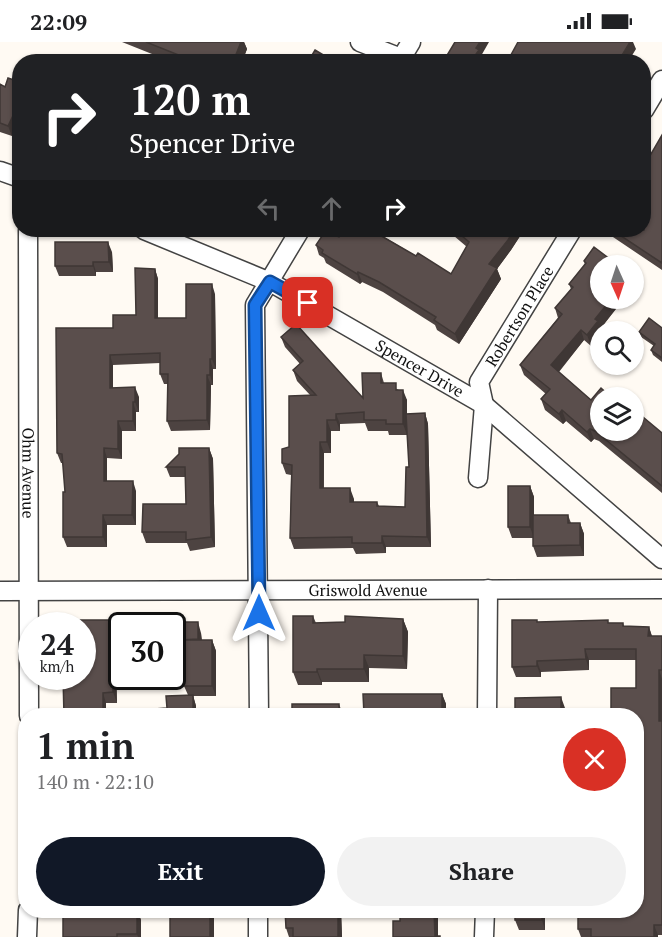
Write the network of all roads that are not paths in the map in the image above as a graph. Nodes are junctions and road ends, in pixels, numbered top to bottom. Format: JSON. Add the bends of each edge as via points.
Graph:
{"nodes":[{"id":1,"x":360,"y":42,"type":"edge"},
{"id":2,"x":387,"y":54,"type":"edge"},
{"id":3,"x":662,"y":80,"type":"edge"},
{"id":4,"x":651,"y":98,"type":"edge"},
{"id":5,"x":28,"y":237,"type":"edge"},
{"id":6,"x":161,"y":237,"type":"edge"},
{"id":7,"x":296,"y":237,"type":"edge"},
{"id":8,"x":568,"y":237,"type":"edge"},
{"id":9,"x":270,"y":282,"type":"junction"},
{"id":10,"x":484,"y":405,"type":"junction"},
{"id":11,"x":478,"y":478,"type":"dead end"},
{"id":12,"x":662,"y":559,"type":"edge"},
{"id":13,"x":488,"y":589,"type":"junction"},
{"id":14,"x":662,"y":589,"type":"edge"},
{"id":15,"x":30,"y":590,"type":"junction"},
{"id":16,"x":260,"y":590,"type":"junction"},
{"id":17,"x":0,"y":591,"type":"edge"},
{"id":18,"x":29,"y":708,"type":"edge"},
{"id":19,"x":259,"y":708,"type":"edge"},
{"id":20,"x":487,"y":708,"type":"edge"},
{"id":21,"x":28,"y":918,"type":"edge"},
{"id":22,"x":258,"y":918,"type":"edge"},
{"id":23,"x":484,"y":918,"type":"edge"},
{"id":24,"x":27,"y":937,"type":"edge"},
{"id":25,"x":258,"y":937,"type":"edge"},
{"id":26,"x":484,"y":937,"type":"edge"}],
"edges":[{"from":1,"to":2,"type":"street"},
{"from":3,"to":4,"type":"street"},
{"from":5,"to":15,"type":"street","name":"Ohm Avenue"},
{"from":6,"to":9,"type":"street","name":"Spencer Drive"},
{"from":7,"to":9,"type":"street"},
{"from":8,"to":10,"type":"street","name":"Robertson Place","via":[[479,382]]},
{"from":9,"to":10,"type":"street","name":"Spencer Drive"},
{"from":9,"to":16,"type":"street","via":[[255,305]]},
{"from":10,"to":11,"type":"street","name":"Robertson Place"},
{"from":10,"to":12,"type":"street","name":"Spencer Drive"},
{"from":13,"to":14,"type":"street","name":"Griswold Avenue"},
{"from":13,"to":16,"type":"street","name":"Griswold Avenue"},
{"from":13,"to":20,"type":"street"},
{"from":15,"to":16,"type":"street","name":"Griswold Avenue"},
{"from":15,"to":17,"type":"street","name":"Griswold Avenue"},
{"from":15,"to":18,"type":"street","name":"Ohm Avenue"},
{"from":16,"to":19,"type":"street"},
{"from":21,"to":24,"type":"street"},
{"from":22,"to":25,"type":"street"},
{"from":23,"to":26,"type":"street"}]}
